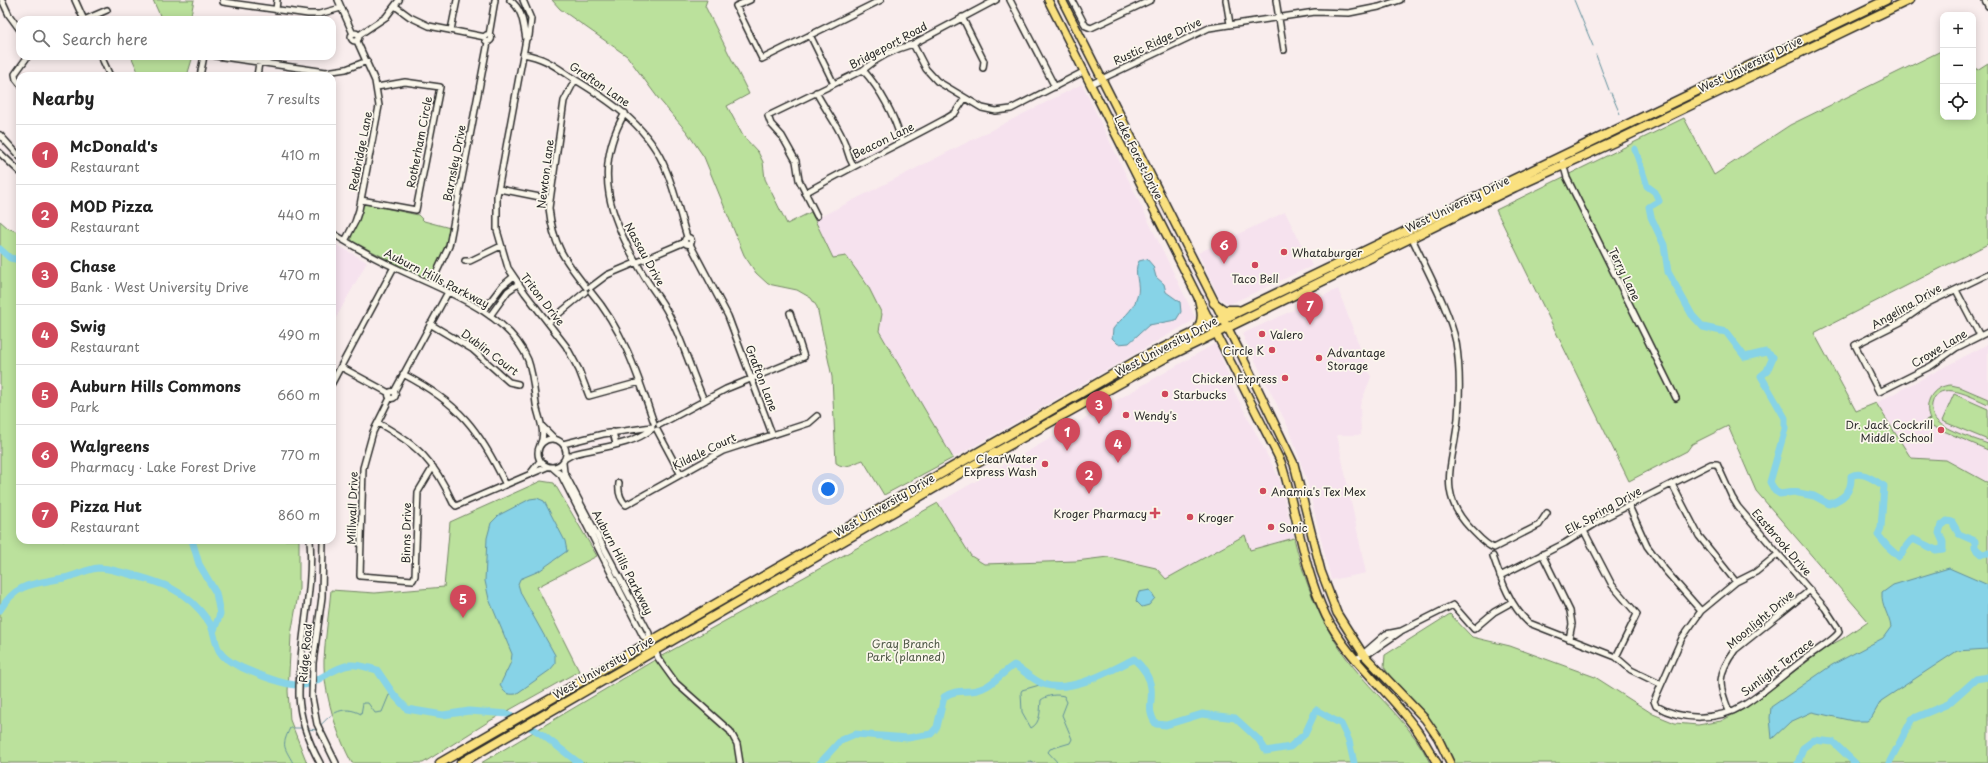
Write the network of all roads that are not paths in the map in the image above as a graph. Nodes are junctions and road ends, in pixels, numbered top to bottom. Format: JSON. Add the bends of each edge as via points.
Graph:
{"nodes":[{"id":1,"x":2,"y":0,"type":"edge"},
{"id":2,"x":75,"y":0,"type":"edge"},
{"id":3,"x":277,"y":0,"type":"edge"},
{"id":4,"x":338,"y":0,"type":"edge"},
{"id":5,"x":399,"y":0,"type":"edge"},
{"id":6,"x":457,"y":0,"type":"edge"},
{"id":7,"x":495,"y":0,"type":"edge"},
{"id":8,"x":510,"y":0,"type":"edge"},
{"id":9,"x":523,"y":0,"type":"edge"},
{"id":10,"x":750,"y":0,"type":"edge"},
{"id":11,"x":881,"y":0,"type":"edge"},
{"id":12,"x":996,"y":0,"type":"edge"},
{"id":13,"x":1010,"y":0,"type":"edge"},
{"id":14,"x":1048,"y":0,"type":"edge"},
{"id":15,"x":1062,"y":0,"type":"edge"},
{"id":16,"x":1072,"y":0,"type":"edge"},
{"id":17,"x":1152,"y":0,"type":"edge"},
{"id":18,"x":1226,"y":0,"type":"edge"},
{"id":19,"x":1276,"y":0,"type":"edge"},
{"id":20,"x":1400,"y":0,"type":"edge"},
{"id":21,"x":1886,"y":0,"type":"edge"},
{"id":22,"x":1902,"y":0,"type":"edge"},
{"id":23,"x":1909,"y":0,"type":"edge"},
{"id":24,"x":1985,"y":0,"type":"edge"},
{"id":25,"x":223,"y":1,"type":"edge"},
{"id":26,"x":395,"y":6,"type":"junction"},
{"id":27,"x":1988,"y":6,"type":"edge"},
{"id":28,"x":341,"y":8,"type":"junction"},
{"id":29,"x":107,"y":10,"type":"dead end"},
{"id":30,"x":276,"y":10,"type":"junction"},
{"id":31,"x":1886,"y":11,"type":"junction"},
{"id":32,"x":530,"y":13,"type":"junction"},
{"id":33,"x":82,"y":16,"type":"edge"},
{"id":34,"x":93,"y":16,"type":"edge"},
{"id":35,"x":522,"y":16,"type":"junction"},
{"id":36,"x":1279,"y":16,"type":"junction"},
{"id":37,"x":962,"y":17,"type":"junction"},
{"id":38,"x":1230,"y":24,"type":"junction"},
{"id":39,"x":16,"y":25,"type":"edge"},
{"id":40,"x":1833,"y":25,"type":"junction"},
{"id":41,"x":451,"y":30,"type":"junction"},
{"id":42,"x":353,"y":34,"type":"junction"},
{"id":43,"x":359,"y":35,"type":"junction"},
{"id":44,"x":810,"y":35,"type":"junction"},
{"id":45,"x":1835,"y":35,"type":"junction"},
{"id":46,"x":487,"y":38,"type":"junction"},
{"id":47,"x":526,"y":38,"type":"junction"},
{"id":48,"x":357,"y":41,"type":"junction"},
{"id":49,"x":913,"y":44,"type":"junction"},
{"id":50,"x":1284,"y":50,"type":"dead end"},
{"id":51,"x":522,"y":54,"type":"junction"},
{"id":52,"x":25,"y":60,"type":"edge"},
{"id":53,"x":103,"y":60,"type":"edge"},
{"id":54,"x":203,"y":60,"type":"edge"},
{"id":55,"x":241,"y":60,"type":"edge"},
{"id":56,"x":367,"y":62,"type":"junction"},
{"id":57,"x":259,"y":63,"type":"junction"},
{"id":58,"x":983,"y":68,"type":"dead end"},
{"id":59,"x":863,"y":70,"type":"junction"},
{"id":60,"x":1085,"y":71,"type":"junction"},
{"id":61,"x":108,"y":72,"type":"edge"},
{"id":62,"x":201,"y":72,"type":"edge"},
{"id":63,"x":258,"y":72,"type":"edge"},
{"id":64,"x":308,"y":72,"type":"edge"},
{"id":65,"x":326,"y":72,"type":"edge"},
{"id":66,"x":16,"y":78,"type":"edge"},
{"id":67,"x":1102,"y":79,"type":"junction"},
{"id":68,"x":575,"y":80,"type":"junction"},
{"id":69,"x":834,"y":84,"type":"junction"},
{"id":70,"x":1091,"y":84,"type":"junction"},
{"id":71,"x":377,"y":87,"type":"junction"},
{"id":72,"x":1054,"y":87,"type":"junction"},
{"id":73,"x":816,"y":92,"type":"junction"},
{"id":74,"x":965,"y":98,"type":"junction"},
{"id":75,"x":625,"y":112,"type":"junction"},
{"id":76,"x":0,"y":135,"type":"edge"},
{"id":77,"x":902,"y":142,"type":"junction"},
{"id":78,"x":0,"y":152,"type":"edge"},
{"id":79,"x":16,"y":153,"type":"edge"},
{"id":80,"x":1561,"y":156,"type":"junction"},
{"id":81,"x":853,"y":165,"type":"junction"},
{"id":82,"x":1562,"y":166,"type":"junction"},
{"id":83,"x":16,"y":168,"type":"edge"},
{"id":84,"x":499,"y":189,"type":"junction"},
{"id":85,"x":805,"y":193,"type":"junction"},
{"id":86,"x":550,"y":199,"type":"junction"},
{"id":87,"x":361,"y":200,"type":"junction"},
{"id":88,"x":817,"y":216,"type":"dead end"},
{"id":89,"x":1408,"y":229,"type":"junction"},
{"id":90,"x":336,"y":235,"type":"edge"},
{"id":91,"x":1412,"y":238,"type":"junction"},
{"id":92,"x":345,"y":241,"type":"junction"},
{"id":93,"x":687,"y":241,"type":"junction"},
{"id":94,"x":501,"y":246,"type":"junction"},
{"id":95,"x":465,"y":261,"type":"dead end"},
{"id":96,"x":636,"y":262,"type":"junction"},
{"id":97,"x":394,"y":267,"type":"junction"},
{"id":98,"x":1988,"y":274,"type":"edge"},
{"id":99,"x":514,"y":277,"type":"junction"},
{"id":100,"x":1308,"y":278,"type":"junction"},
{"id":101,"x":432,"y":284,"type":"junction"},
{"id":102,"x":518,"y":284,"type":"junction"},
{"id":103,"x":1312,"y":286,"type":"junction"},
{"id":104,"x":588,"y":290,"type":"junction"},
{"id":105,"x":1956,"y":290,"type":"junction"},
{"id":106,"x":498,"y":291,"type":"junction"},
{"id":107,"x":448,"y":292,"type":"junction"},
{"id":108,"x":504,"y":296,"type":"junction"},
{"id":109,"x":1199,"y":299,"type":"junction"},
{"id":110,"x":1214,"y":303,"type":"junction"},
{"id":111,"x":1242,"y":309,"type":"junction"},
{"id":112,"x":483,"y":311,"type":"junction"},
{"id":113,"x":790,"y":313,"type":"dead end"},
{"id":114,"x":490,"y":316,"type":"junction"},
{"id":115,"x":1222,"y":318,"type":"junction"},
{"id":116,"x":549,"y":322,"type":"junction"},
{"id":117,"x":430,"y":324,"type":"junction"},
{"id":118,"x":1212,"y":324,"type":"junction"},
{"id":119,"x":1227,"y":327,"type":"junction"},
{"id":120,"x":1196,"y":331,"type":"junction"},
{"id":121,"x":1216,"y":332,"type":"junction"},
{"id":122,"x":1988,"y":332,"type":"edge"},
{"id":123,"x":1980,"y":336,"type":"junction"},
{"id":124,"x":341,"y":367,"type":"junction"},
{"id":125,"x":403,"y":374,"type":"junction"},
{"id":126,"x":336,"y":376,"type":"edge"},
{"id":127,"x":751,"y":378,"type":"junction"},
{"id":128,"x":640,"y":382,"type":"junction"},
{"id":129,"x":518,"y":384,"type":"dead end"},
{"id":130,"x":1879,"y":392,"type":"joint"},
{"id":131,"x":391,"y":394,"type":"junction"},
{"id":132,"x":1676,"y":398,"type":"dead end"},
{"id":133,"x":704,"y":400,"type":"junction"},
{"id":134,"x":817,"y":416,"type":"dead end"},
{"id":135,"x":1273,"y":419,"type":"junction"},
{"id":136,"x":540,"y":422,"type":"junction"},
{"id":137,"x":378,"y":423,"type":"junction"},
{"id":138,"x":1263,"y":424,"type":"junction"},
{"id":139,"x":655,"y":427,"type":"junction"},
{"id":140,"x":613,"y":432,"type":"junction"},
{"id":141,"x":772,"y":434,"type":"junction"},
{"id":142,"x":556,"y":440,"type":"junction"},
{"id":143,"x":563,"y":444,"type":"junction"},
{"id":144,"x":616,"y":444,"type":"junction"},
{"id":145,"x":540,"y":445,"type":"junction"},
{"id":146,"x":983,"y":450,"type":"junction"},
{"id":147,"x":564,"y":460,"type":"junction"},
{"id":148,"x":540,"y":461,"type":"junction"},
{"id":149,"x":1715,"y":462,"type":"joint"},
{"id":150,"x":433,"y":467,"type":"junction"},
{"id":151,"x":550,"y":467,"type":"junction"},
{"id":152,"x":680,"y":473,"type":"junction"},
{"id":153,"x":528,"y":476,"type":"junction"},
{"id":154,"x":618,"y":483,"type":"dead end"},
{"id":155,"x":1672,"y":484,"type":"junction"},
{"id":156,"x":506,"y":485,"type":"junction"},
{"id":157,"x":919,"y":497,"type":"junction"},
{"id":158,"x":1629,"y":506,"type":"junction"},
{"id":159,"x":1306,"y":507,"type":"junction"},
{"id":160,"x":1295,"y":510,"type":"junction"},
{"id":161,"x":1547,"y":513,"type":"dead end"},
{"id":162,"x":1584,"y":531,"type":"junction"},
{"id":163,"x":310,"y":544,"type":"edge"},
{"id":164,"x":323,"y":544,"type":"edge"},
{"id":165,"x":1542,"y":554,"type":"junction"},
{"id":166,"x":1778,"y":554,"type":"junction"},
{"id":167,"x":1493,"y":556,"type":"dead end"},
{"id":168,"x":1500,"y":576,"type":"junction"},
{"id":169,"x":413,"y":580,"type":"joint"},
{"id":170,"x":1736,"y":582,"type":"junction"},
{"id":171,"x":1810,"y":590,"type":"junction"},
{"id":172,"x":1512,"y":602,"type":"junction"},
{"id":173,"x":1701,"y":611,"type":"junction"},
{"id":174,"x":1839,"y":632,"type":"joint"},
{"id":175,"x":1569,"y":640,"type":"junction"},
{"id":176,"x":650,"y":642,"type":"junction"},
{"id":177,"x":655,"y":650,"type":"junction"},
{"id":178,"x":1364,"y":654,"type":"junction"},
{"id":179,"x":1616,"y":656,"type":"junction"},
{"id":180,"x":1355,"y":659,"type":"junction"},
{"id":181,"x":1660,"y":684,"type":"junction"},
{"id":182,"x":1729,"y":711,"type":"junction"},
{"id":183,"x":320,"y":763,"type":"edge"},
{"id":184,"x":336,"y":763,"type":"edge"},
{"id":185,"x":440,"y":763,"type":"edge"},
{"id":186,"x":460,"y":763,"type":"edge"},
{"id":187,"x":740,"y":763,"type":"edge"},
{"id":188,"x":1436,"y":763,"type":"edge"},
{"id":189,"x":1450,"y":763,"type":"edge"}],
"edges":[{"from":1,"to":39,"type":"street"},
{"from":2,"to":33,"type":"street"},
{"from":3,"to":30,"type":"street"},
{"from":4,"to":28,"type":"street","name":"Redbridge Lane"},
{"from":5,"to":26,"type":"street"},
{"from":6,"to":41,"type":"street"},
{"from":7,"to":46,"type":"street","name":"Barnsley Drive"},
{"from":8,"to":35,"type":"street","name":"Triton Drive"},
{"from":9,"to":32,"type":"street","name":"Triton Drive"},
{"from":10,"to":44,"type":"street","via":[[736,6],[762,59]]},
{"from":11,"to":44,"type":"street"},
{"from":12,"to":37,"type":"street","name":"Bridgeport Road"},
{"from":13,"to":72,"type":"street"},
{"from":14,"to":60,"type":"main road","name":"Lake Forest Drive"},
{"from":15,"to":67,"type":"main road","name":"Lake Forest Drive"},
{"from":16,"to":17,"type":"street","via":[[1086,26],[1091,28]]},
{"from":18,"to":38,"type":"street"},
{"from":19,"to":36,"type":"street"},
{"from":20,"to":36,"type":"street","name":"Rustic Ridge Drive","via":[[1349,13],[1315,12]]},
{"from":21,"to":40,"type":"highway","name":"West University Drive"},
{"from":22,"to":31,"type":"highway"},
{"from":23,"to":31,"type":"highway","name":"West University Drive"},
{"from":24,"to":27,"type":"street"},
{"from":25,"to":30,"type":"street"},
{"from":26,"to":41,"type":"street","via":[[426,25]]},
{"from":26,"to":43,"type":"street","via":[[378,24]]},
{"from":28,"to":30,"type":"street","via":[[314,15]]},
{"from":28,"to":42,"type":"street","name":"Redbridge Lane"},
{"from":29,"to":34,"type":"street"},
{"from":31,"to":45,"type":"highway","name":"West University Drive"},
{"from":32,"to":35,"type":"street"},
{"from":32,"to":47,"type":"street","name":"Triton Drive","via":[[531,28]]},
{"from":35,"to":47,"type":"street","name":"Triton Drive"},
{"from":36,"to":38,"type":"street","name":"Rustic Ridge Drive"},
{"from":36,"to":50,"type":"street"},
{"from":37,"to":49,"type":"street","name":"Bridgeport Road"},
{"from":37,"to":58,"type":"street","via":[[984,61]]},
{"from":38,"to":67,"type":"street","name":"Rustic Ridge Drive","via":[[1203,30]]},
{"from":40,"to":45,"type":"highway"},
{"from":40,"to":80,"type":"highway","name":"West University Drive"},
{"from":41,"to":46,"type":"street"},
{"from":42,"to":43,"type":"street"},
{"from":42,"to":48,"type":"street","name":"Redbridge Lane","via":[[351,39]]},
{"from":43,"to":48,"type":"street"},
{"from":44,"to":69,"type":"street"},
{"from":45,"to":82,"type":"highway","name":"West University Drive"},
{"from":46,"to":101,"type":"street","name":"Barnsley Drive","via":[[449,246]]},
{"from":47,"to":51,"type":"street","name":"Triton Drive"},
{"from":48,"to":56,"type":"street","name":"Redbridge Lane"},
{"from":49,"to":59,"type":"street","name":"Bridgeport Road","via":[[872,62]]},
{"from":49,"to":74,"type":"street","via":[[926,69],[937,81]]},
{"from":51,"to":68,"type":"street","name":"Grafton Lane","via":[[547,61]]},
{"from":51,"to":84,"type":"street","name":"Triton Drive"},
{"from":52,"to":66,"type":"street","via":[[16,71]]},
{"from":53,"to":61,"type":"street"},
{"from":54,"to":62,"type":"street"},
{"from":55,"to":57,"type":"street"},
{"from":56,"to":65,"type":"street"},
{"from":56,"to":71,"type":"street","name":"Redbridge Lane"},
{"from":57,"to":63,"type":"street"},
{"from":57,"to":64,"type":"street"},
{"from":59,"to":69,"type":"street","name":"Bridgeport Road"},
{"from":59,"to":77,"type":"street","via":[[877,86],[896,121]]},
{"from":60,"to":70,"type":"main road","name":"Lake Forest Drive"},
{"from":60,"to":72,"type":"street"},
{"from":67,"to":70,"type":"street","name":"Rustic Ridge Drive"},
{"from":67,"to":110,"type":"main road","name":"Lake Forest Drive"},
{"from":68,"to":75,"type":"street","name":"Grafton Lane"},
{"from":68,"to":86,"type":"street","name":"Newton Lane","via":[[564,101]]},
{"from":69,"to":73,"type":"street","name":"Bridgeport Road"},
{"from":70,"to":109,"type":"main road","name":"Lake Forest Drive"},
{"from":71,"to":87,"type":"street","name":"Redbridge Lane","via":[[378,117]]},
{"from":71,"to":87,"type":"street","name":"Rotherham Circle","via":[[405,82],[440,87],[416,210]]},
{"from":72,"to":74,"type":"street","via":[[1010,109],[996,111],[982,108]]},
{"from":73,"to":81,"type":"street","via":[[844,141],[847,155]]},
{"from":73,"to":85,"type":"street","name":"Bridgeport Road","via":[[768,116],[796,161],[799,180]]},
{"from":74,"to":77,"type":"street","name":"Beacon Lane","via":[[955,113]]},
{"from":75,"to":93,"type":"street","name":"Grafton Lane","via":[[661,158]]},
{"from":75,"to":96,"type":"street","name":"Nassau Drive","via":[[609,150],[607,186],[613,213]]},
{"from":76,"to":79,"type":"street"},
{"from":77,"to":81,"type":"street","name":"Beacon Lane"},
{"from":78,"to":83,"type":"street"},
{"from":80,"to":82,"type":"street","name":"Terry Lane"},
{"from":80,"to":89,"type":"highway","name":"West University Drive"},
{"from":81,"to":85,"type":"street","name":"Beacon Lane"},
{"from":82,"to":91,"type":"highway","name":"West University Drive"},
{"from":82,"to":132,"type":"street","name":"Terry Lane"},
{"from":84,"to":86,"type":"street"},
{"from":84,"to":94,"type":"street","name":"Triton Drive","via":[[496,214]]},
{"from":85,"to":88,"type":"street"},
{"from":86,"to":104,"type":"street","name":"Newton Lane","via":[[551,225],[557,246]]},
{"from":87,"to":92,"type":"street","name":"Redbridge Lane","via":[[355,222]]},
{"from":89,"to":91,"type":"street"},
{"from":89,"to":100,"type":"highway","name":"West University Drive"},
{"from":90,"to":92,"type":"street","name":"Auburn Hills Parkway"},
{"from":91,"to":103,"type":"highway","name":"West University Drive"},
{"from":91,"to":161,"type":"street","via":[[1448,316],[1457,352],[1458,417],[1449,486],[1453,504],[1462,519],[1489,546],[1498,547],[1539,525]]},
{"from":92,"to":97,"type":"street","name":"Auburn Hills Parkway"},
{"from":93,"to":96,"type":"street"},
{"from":93,"to":127,"type":"street","name":"Grafton Lane","via":[[724,308]]},
{"from":94,"to":95,"type":"street"},
{"from":94,"to":99,"type":"street","name":"Triton Drive"},
{"from":96,"to":104,"type":"street","via":[[607,275]]},
{"from":96,"to":133,"type":"street","name":"Nassau Drive","via":[[669,315]]},
{"from":97,"to":101,"type":"street","name":"Auburn Hills Parkway"},
{"from":97,"to":124,"type":"street"},
{"from":98,"to":105,"type":"street","name":"Angelina Drive"},
{"from":99,"to":102,"type":"street","name":"Triton Drive"},
{"from":99,"to":106,"type":"street"},
{"from":100,"to":103,"type":"highway"},
{"from":100,"to":111,"type":"highway","name":"West University Drive"},
{"from":101,"to":107,"type":"street","name":"Auburn Hills Parkway"},
{"from":102,"to":108,"type":"street"},
{"from":102,"to":116,"type":"street","name":"Triton Drive"},
{"from":103,"to":119,"type":"highway","name":"West University Drive"},
{"from":104,"to":116,"type":"street"},
{"from":104,"to":128,"type":"street","name":"Newton Lane","via":[[619,332]]},
{"from":105,"to":123,"type":"street"},
{"from":105,"to":130,"type":"street","name":"Angelina Drive","via":[[1928,303],[1901,322],[1855,346]]},
{"from":106,"to":108,"type":"street"},
{"from":106,"to":112,"type":"street"},
{"from":107,"to":112,"type":"street","name":"Auburn Hills Parkway"},
{"from":107,"to":117,"type":"street","name":"Millwall Drive"},
{"from":108,"to":114,"type":"street"},
{"from":109,"to":118,"type":"main road","name":"Lake Forest Drive"},
{"from":109,"to":120,"type":"highway","via":[[1203,316]]},
{"from":110,"to":111,"type":"highway","via":[[1226,310]]},
{"from":110,"to":115,"type":"main road","name":"Lake Forest Drive"},
{"from":111,"to":115,"type":"highway","name":"West University Drive"},
{"from":112,"to":114,"type":"street","name":"Auburn Hills Parkway"},
{"from":113,"to":127,"type":"street","via":[[804,357]]},
{"from":114,"to":136,"type":"street","name":"Auburn Hills Parkway","via":[[512,336],[527,359]]},
{"from":115,"to":118,"type":"highway","name":"West University Drive"},
{"from":115,"to":119,"type":"main road","name":"Lake Forest Drive"},
{"from":116,"to":128,"type":"street","name":"Triton Drive","via":[[570,354],[589,396]]},
{"from":117,"to":125,"type":"street","name":"Millwall Drive"},
{"from":117,"to":129,"type":"street","name":"Dublin Court","via":[[466,345],[509,382]]},
{"from":118,"to":120,"type":"highway","name":"West University Drive"},
{"from":118,"to":121,"type":"main road","name":"Lake Forest Drive"},
{"from":119,"to":121,"type":"highway","name":"West University Drive"},
{"from":119,"to":135,"type":"main road","name":"Lake Forest Drive"},
{"from":120,"to":146,"type":"highway","name":"West University Drive","via":[[1130,364]]},
{"from":121,"to":138,"type":"main road","name":"Lake Forest Drive"},
{"from":121,"to":157,"type":"highway","name":"West University Drive","via":[[1141,370]]},
{"from":122,"to":123,"type":"street","name":"Crowe Lane"},
{"from":123,"to":130,"type":"street","name":"Crowe Lane","via":[[1956,348],[1931,366]]},
{"from":124,"to":126,"type":"street"},
{"from":124,"to":131,"type":"street"},
{"from":125,"to":131,"type":"street","name":"Millwall Drive"},
{"from":125,"to":156,"type":"street","via":[[439,395],[467,420],[491,454]]},
{"from":127,"to":133,"type":"street"},
{"from":127,"to":141,"type":"street","name":"Grafton Lane"},
{"from":128,"to":139,"type":"street","name":"Newton Lane"},
{"from":131,"to":137,"type":"street","name":"Millwall Drive"},
{"from":133,"to":139,"type":"street"},
{"from":134,"to":141,"type":"street","name":"Kildale Court","via":[[809,423]]},
{"from":135,"to":138,"type":"main road"},
{"from":135,"to":159,"type":"main road","name":"Lake Forest Drive","via":[[1294,464]]},
{"from":136,"to":142,"type":"street","name":"Auburn Hills Parkway"},
{"from":136,"to":145,"type":"street","name":"Auburn Hills Parkway","via":[[543,438]]},
{"from":137,"to":150,"type":"street","via":[[413,444]]},
{"from":137,"to":169,"type":"street","name":"Millwall Drive","via":[[367,449],[362,478],[360,576]]},
{"from":138,"to":160,"type":"main road","name":"Lake Forest Drive","via":[[1281,462]]},
{"from":139,"to":140,"type":"street"},
{"from":139,"to":144,"type":"street","via":[[648,433]]},
{"from":139,"to":152,"type":"street","name":"Newton Lane"},
{"from":140,"to":143,"type":"street"},
{"from":140,"to":144,"type":"street"},
{"from":141,"to":152,"type":"street","name":"Kildale Court","via":[[730,448]]},
{"from":142,"to":143,"type":"street"},
{"from":142,"to":145,"type":"street","via":[[546,440]]},
{"from":143,"to":147,"type":"street","via":[[566,449]]},
{"from":144,"to":147,"type":"street","via":[[573,454]]},
{"from":145,"to":148,"type":"street"},
{"from":146,"to":157,"type":"highway","via":[[980,458],[925,490]]},
{"from":146,"to":176,"type":"highway","name":"West University Drive"},
{"from":147,"to":151,"type":"street"},
{"from":147,"to":176,"type":"street","name":"Auburn Hills Parkway","via":[[564,472],[649,632]]},
{"from":148,"to":151,"type":"street"},
{"from":148,"to":153,"type":"street"},
{"from":149,"to":155,"type":"street","name":"Elk Spring Drive"},
{"from":149,"to":166,"type":"street","name":"Eastbrook Drive","via":[[1735,502]]},
{"from":150,"to":156,"type":"street","via":[[456,506]]},
{"from":150,"to":169,"type":"street","name":"Binns Drive","via":[[418,492]]},
{"from":151,"to":153,"type":"street"},
{"from":151,"to":176,"type":"street","name":"Auburn Hills Parkway","via":[[561,475],[643,636]]},
{"from":152,"to":154,"type":"street","name":"Kildale Court","via":[[626,505],[622,501]]},
{"from":153,"to":156,"type":"street"},
{"from":155,"to":158,"type":"street","name":"Elk Spring Drive"},
{"from":155,"to":170,"type":"street","via":[[1699,536]]},
{"from":157,"to":177,"type":"highway","name":"West University Drive"},
{"from":158,"to":162,"type":"street","name":"Elk Spring Drive"},
{"from":158,"to":173,"type":"street","via":[[1647,546]]},
{"from":159,"to":160,"type":"main road"},
{"from":159,"to":178,"type":"main road","name":"Lake Forest Drive","via":[[1321,572],[1335,607]]},
{"from":160,"to":180,"type":"main road","name":"Lake Forest Drive","via":[[1313,583],[1327,616]]},
{"from":162,"to":165,"type":"street","name":"Elk Spring Drive"},
{"from":162,"to":179,"type":"street","via":[[1612,585],[1637,614]]},
{"from":163,"to":183,"type":"street","name":"Ridge Road","via":[[310,585],[299,697],[304,725]]},
{"from":164,"to":184,"type":"street","name":"Ridge Road","via":[[322,597],[313,663],[312,697],[317,724]]},
{"from":165,"to":168,"type":"street","name":"Elk Spring Drive"},
{"from":165,"to":175,"type":"street","via":[[1570,611],[1572,624]]},
{"from":166,"to":170,"type":"street","via":[[1756,572]]},
{"from":166,"to":171,"type":"street","name":"Eastbrook Drive"},
{"from":167,"to":168,"type":"street"},
{"from":168,"to":172,"type":"street"},
{"from":170,"to":173,"type":"street"},
{"from":171,"to":174,"type":"street","name":"Eastbrook Drive","via":[[1825,608]]},
{"from":171,"to":182,"type":"street","name":"Moonlight Drive","via":[[1735,650],[1727,661],[1720,682]]},
{"from":172,"to":175,"type":"street","via":[[1529,623]]},
{"from":172,"to":178,"type":"street","via":[[1494,612],[1474,629],[1453,605],[1401,631],[1372,652]]},
{"from":173,"to":181,"type":"street","via":[[1682,638]]},
{"from":174,"to":182,"type":"street","name":"Sunlight Terrace","via":[[1836,637],[1820,646],[1744,705]]},
{"from":175,"to":179,"type":"street"},
{"from":176,"to":177,"type":"highway"},
{"from":176,"to":185,"type":"highway","name":"West University Drive"},
{"from":177,"to":186,"type":"highway","name":"West University Drive"},
{"from":177,"to":187,"type":"street","via":[[676,683],[730,731],[737,744]]},
{"from":178,"to":180,"type":"street"},
{"from":178,"to":189,"type":"main road","name":"Lake Forest Drive","via":[[1425,719]]},
{"from":179,"to":181,"type":"street","via":[[1631,670]]},
{"from":180,"to":188,"type":"main road","name":"Lake Forest Drive","via":[[1416,729]]},
{"from":181,"to":182,"type":"street","name":"Sunlight Terrace","via":[[1654,704],[1661,709],[1700,718]]}]}
